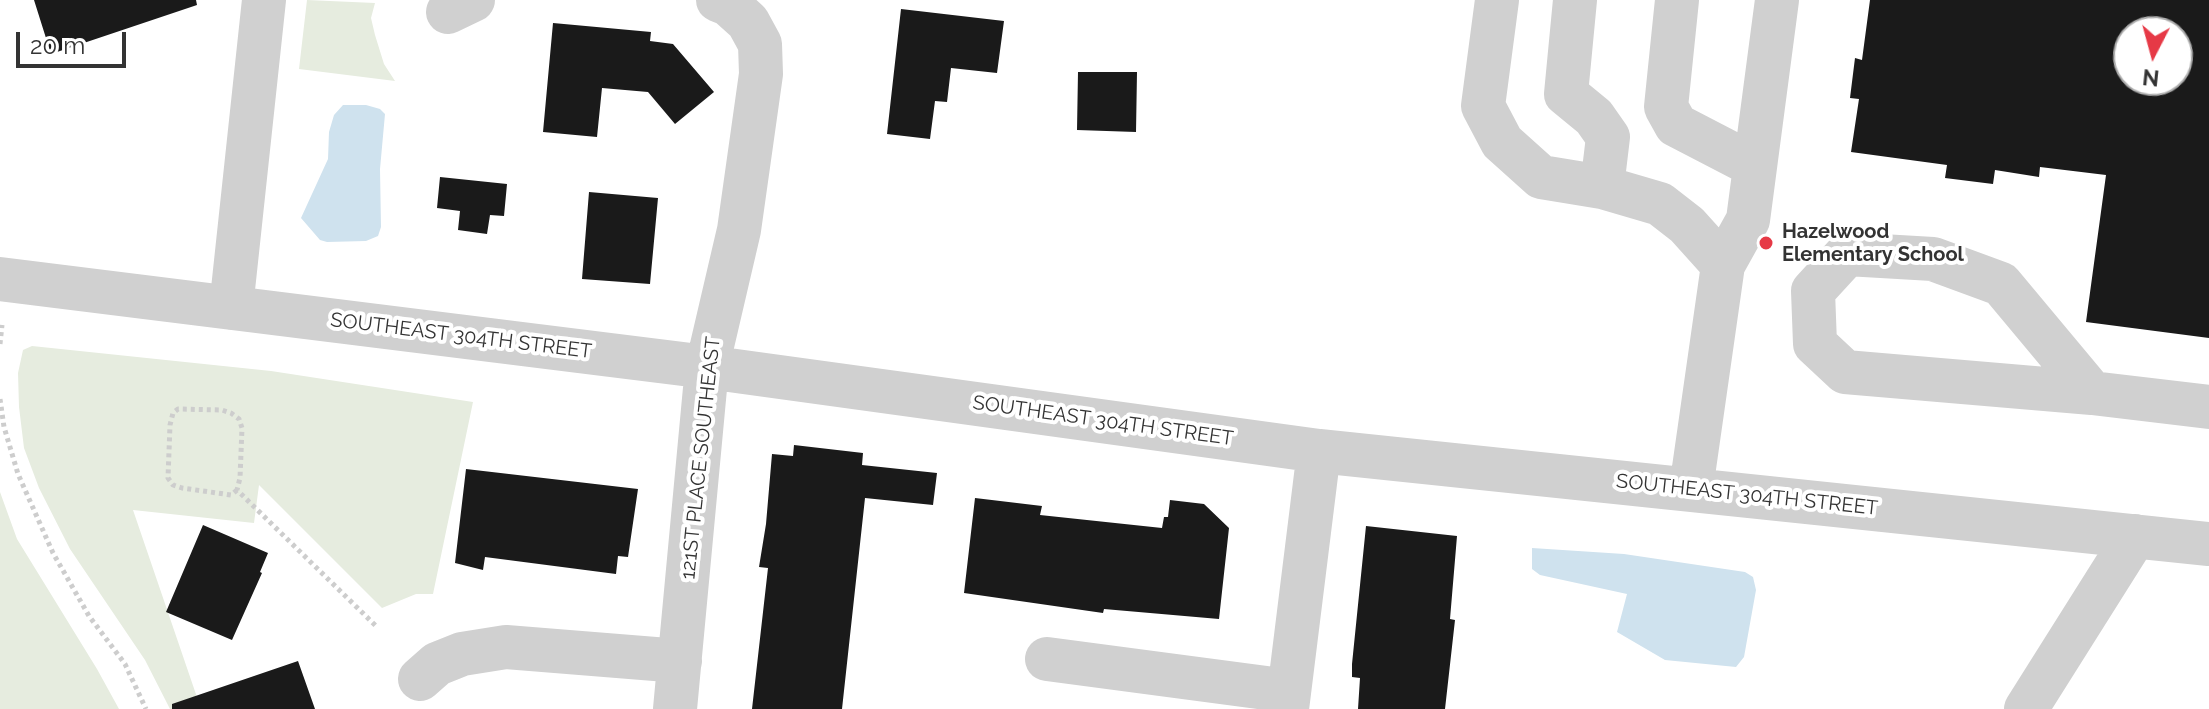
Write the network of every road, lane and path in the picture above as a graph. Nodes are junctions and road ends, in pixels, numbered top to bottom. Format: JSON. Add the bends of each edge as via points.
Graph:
{"nodes":[{"id":1,"x":264,"y":0,"type":"edge"},
{"id":2,"x":1497,"y":0,"type":"edge"},
{"id":3,"x":1575,"y":0,"type":"edge"},
{"id":4,"x":1677,"y":0,"type":"edge"},
{"id":5,"x":1777,"y":0,"type":"edge"},
{"id":6,"x":733,"y":11,"type":"edge"},
{"id":7,"x":1676,"y":125,"type":"junction"},
{"id":8,"x":1608,"y":137,"type":"junction"},
{"id":9,"x":1755,"y":166,"type":"junction"},
{"id":10,"x":1602,"y":187,"type":"junction"},
{"id":11,"x":1723,"y":265,"type":"junction"},
{"id":12,"x":0,"y":279,"type":"edge"},
{"id":13,"x":231,"y":308,"type":"junction"},
{"id":14,"x":2,"y":325,"type":"edge"},
{"id":15,"x":0,"y":344,"type":"edge"},
{"id":16,"x":707,"y":367,"type":"junction"},
{"id":17,"x":2092,"y":393,"type":"junction"},
{"id":18,"x":0,"y":399,"type":"edge"},
{"id":19,"x":2209,"y":407,"type":"edge"},
{"id":20,"x":1319,"y":451,"type":"junction"},
{"id":21,"x":1691,"y":489,"type":"junction"},
{"id":22,"x":237,"y":490,"type":"junction"},
{"id":23,"x":2135,"y":536,"type":"junction"},
{"id":24,"x":2209,"y":544,"type":"edge"},
{"id":25,"x":377,"y":627,"type":"dead end"},
{"id":26,"x":1047,"y":659,"type":"dead end"},
{"id":27,"x":680,"y":661,"type":"junction"},
{"id":28,"x":420,"y":679,"type":"dead end"},
{"id":29,"x":1288,"y":700,"type":"edge"},
{"id":30,"x":146,"y":709,"type":"edge"},
{"id":31,"x":675,"y":709,"type":"edge"},
{"id":32,"x":2026,"y":709,"type":"edge"}],
"edges":[{"from":1,"to":13,"type":"street"},
{"from":2,"to":10,"type":"street","via":[[1483,106],[1502,142],[1541,177]]},
{"from":3,"to":8,"type":"street","via":[[1566,94]]},
{"from":4,"to":7,"type":"street","via":[[1666,107]]},
{"from":5,"to":9,"type":"street"},
{"from":6,"to":16,"type":"street","name":"121ST PLACE SOUTHEAST","via":[[760,44],[761,74],[739,230]]},
{"from":7,"to":8,"type":"street"},
{"from":7,"to":9,"type":"street"},
{"from":8,"to":10,"type":"street"},
{"from":9,"to":11,"type":"street","via":[[1748,220]]},
{"from":10,"to":11,"type":"street","via":[[1660,204]]},
{"from":11,"to":21,"type":"street"},
{"from":12,"to":13,"type":"street","name":"SOUTHEAST 304TH STREET"},
{"from":13,"to":16,"type":"street","name":"SOUTHEAST 304TH STREET"},
{"from":14,"to":15,"type":"path"},
{"from":16,"to":20,"type":"street","name":"SOUTHEAST 304TH STREET"},
{"from":16,"to":27,"type":"street","name":"121ST PLACE SOUTHEAST"},
{"from":17,"to":17,"type":"street","via":[[2001,284],[1933,259],[1847,254],[1813,291],[1815,344],[1845,372]]},
{"from":17,"to":19,"type":"street"},
{"from":18,"to":30,"type":"path","via":[[18,474],[53,553],[89,616],[125,664]]},
{"from":20,"to":21,"type":"street","name":"SOUTHEAST 304TH STREET"},
{"from":20,"to":29,"type":"street"},
{"from":21,"to":23,"type":"street","name":"SOUTHEAST 304TH STREET"},
{"from":22,"to":22,"type":"path","via":[[231,495],[173,485],[168,478],[170,425],[178,409],[222,410],[239,419]]},
{"from":22,"to":25,"type":"path"},
{"from":23,"to":24,"type":"street","name":"SOUTHEAST 304TH STREET"},
{"from":23,"to":32,"type":"street"},
{"from":26,"to":29,"type":"street"},
{"from":27,"to":28,"type":"street","via":[[506,647],[462,654],[437,664]]},
{"from":27,"to":31,"type":"street","name":"121ST PLACE SOUTHEAST"}]}
